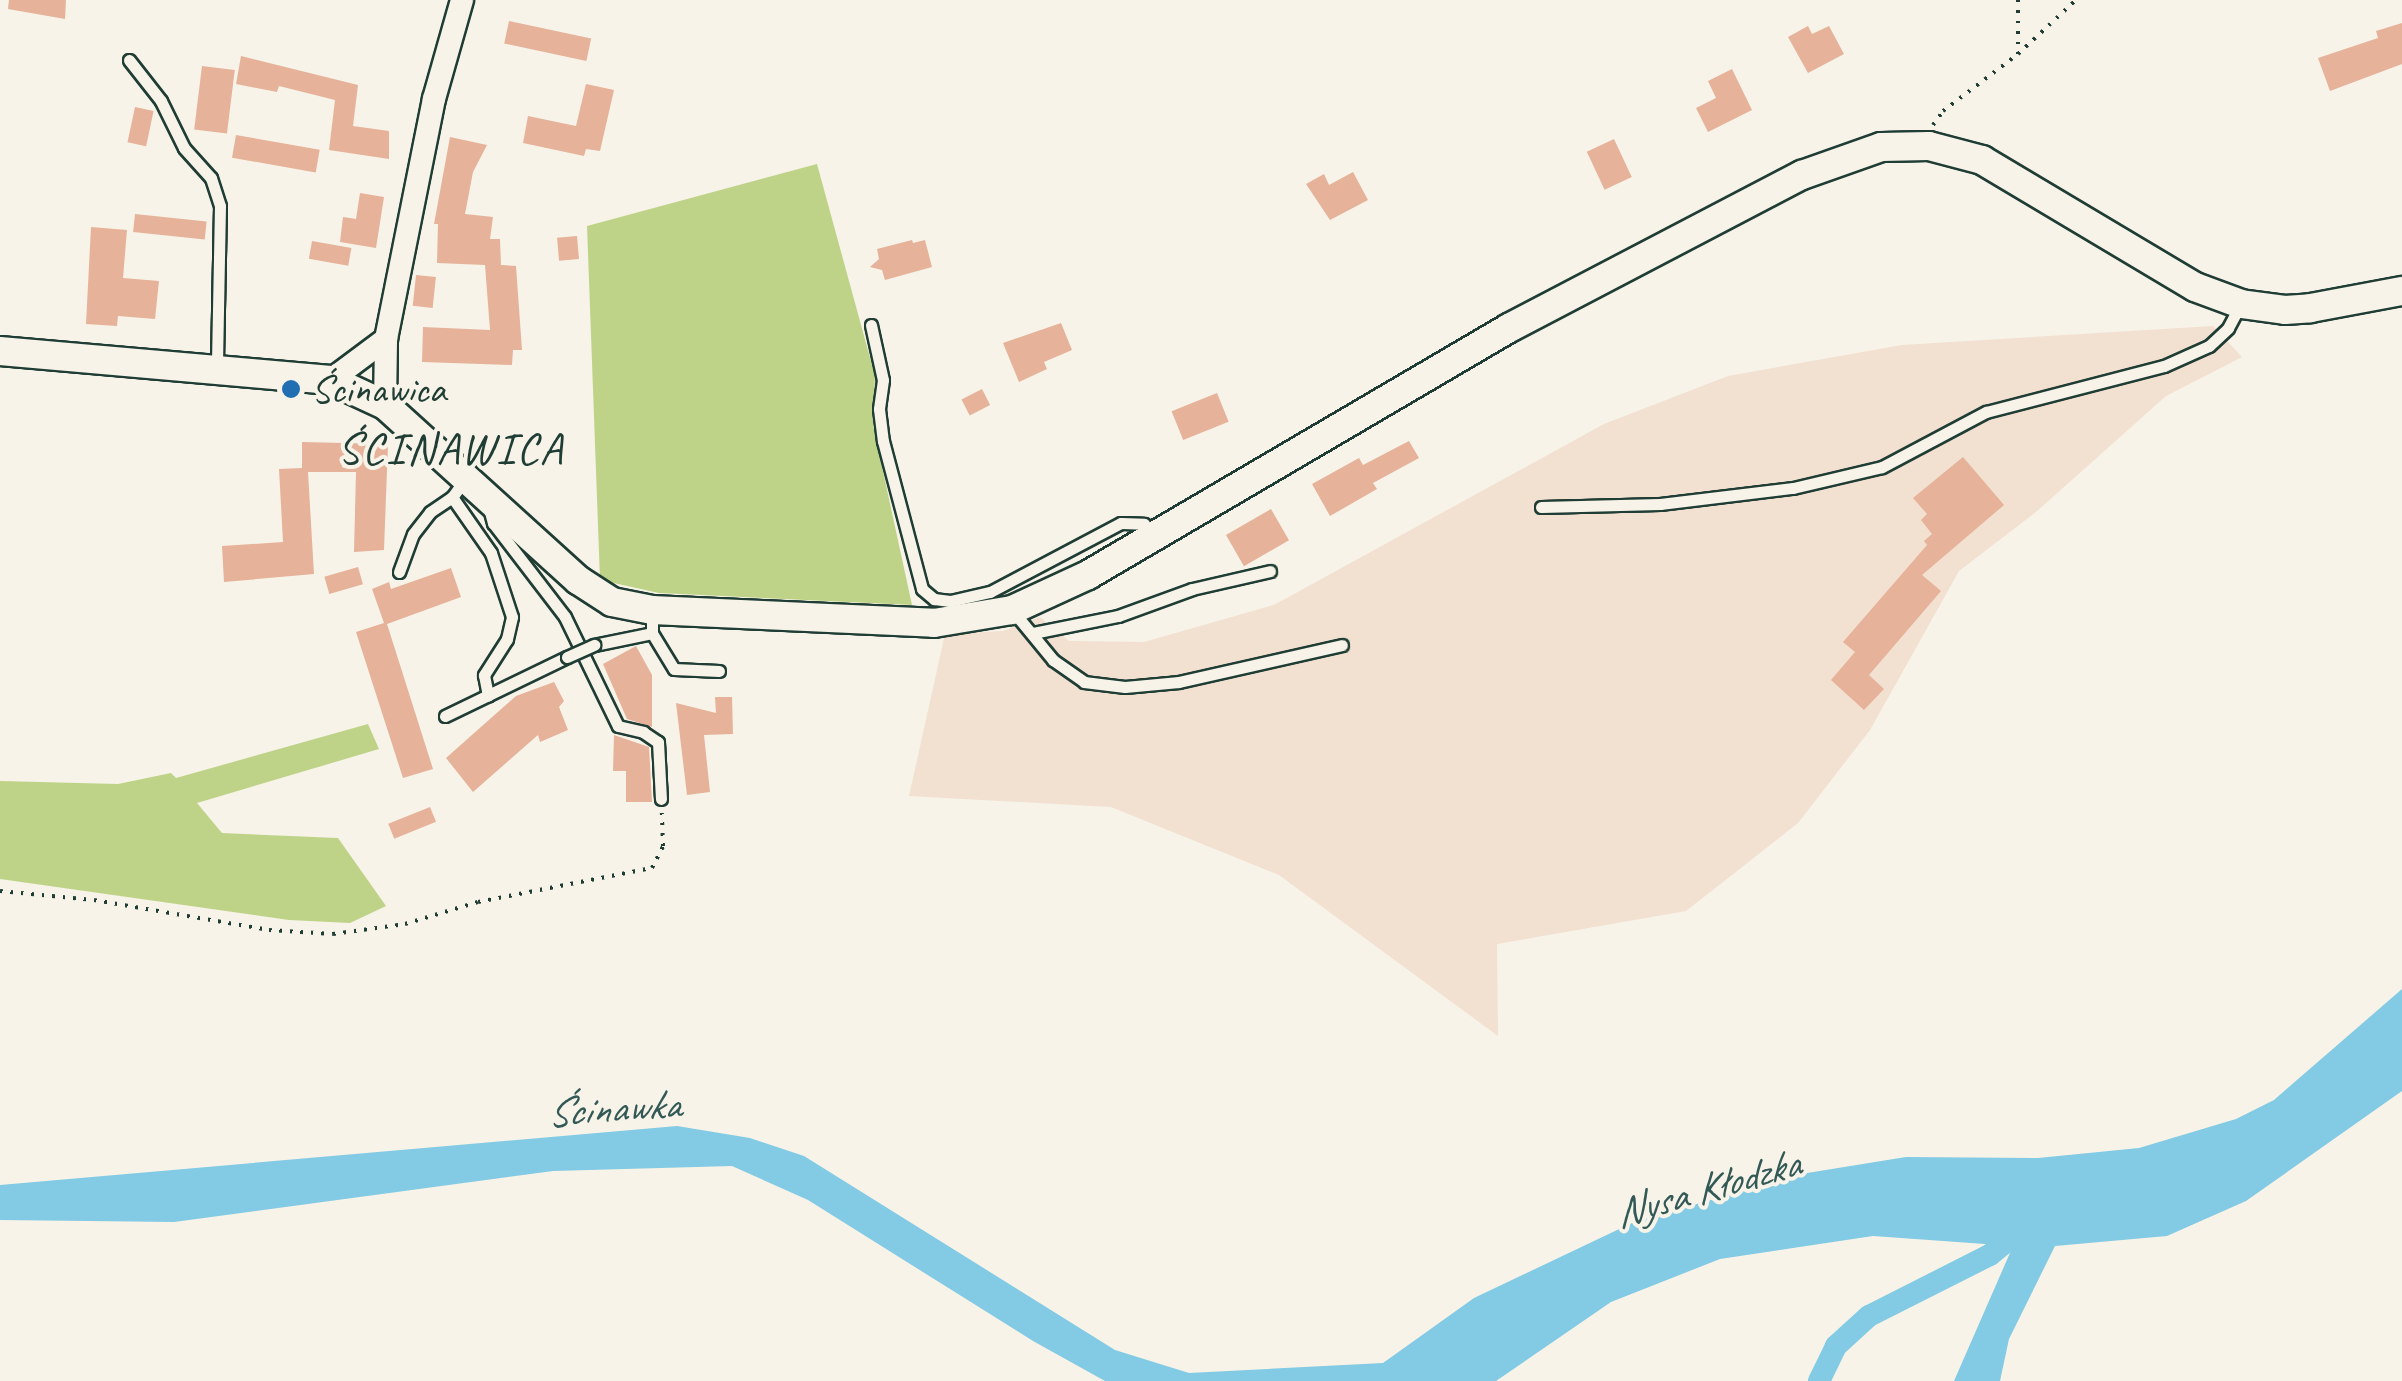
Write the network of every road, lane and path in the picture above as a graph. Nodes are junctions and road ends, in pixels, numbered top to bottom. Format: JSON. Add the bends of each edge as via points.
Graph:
{"nodes":[{"id":1,"x":462,"y":0,"type":"edge"},
{"id":2,"x":2018,"y":0,"type":"edge"},
{"id":3,"x":2076,"y":0,"type":"edge"},
{"id":4,"x":2018,"y":54,"type":"junction"},
{"id":5,"x":130,"y":60,"type":"dead end"},
{"id":6,"x":1929,"y":146,"type":"junction"},
{"id":7,"x":2402,"y":290,"type":"edge"},
{"id":8,"x":2241,"y":304,"type":"junction"},
{"id":9,"x":871,"y":325,"type":"dead end"},
{"id":10,"x":386,"y":339,"type":"junction"},
{"id":11,"x":0,"y":351,"type":"edge"},
{"id":12,"x":218,"y":369,"type":"junction"},
{"id":13,"x":331,"y":380,"type":"junction"},
{"id":14,"x":385,"y":405,"type":"junction"},
{"id":15,"x":468,"y":489,"type":"junction"},
{"id":16,"x":1541,"y":507,"type":"dead end"},
{"id":17,"x":1151,"y":536,"type":"junction"},
{"id":18,"x":1270,"y":571,"type":"dead end"},
{"id":19,"x":399,"y":572,"type":"dead end"},
{"id":20,"x":1012,"y":610,"type":"junction"},
{"id":21,"x":652,"y":622,"type":"junction"},
{"id":22,"x":1034,"y":633,"type":"junction"},
{"id":23,"x":1342,"y":645,"type":"dead end"},
{"id":24,"x":719,"y":672,"type":"dead end"},
{"id":25,"x":488,"y":696,"type":"junction"},
{"id":26,"x":446,"y":716,"type":"dead end"},
{"id":27,"x":661,"y":798,"type":"joint"},
{"id":28,"x":0,"y":891,"type":"edge"}],
"edges":[{"from":1,"to":10,"type":"street","via":[[434,100]]},
{"from":2,"to":4,"type":"path"},
{"from":3,"to":4,"type":"path"},
{"from":4,"to":6,"type":"path","via":[[1943,111]]},
{"from":5,"to":12,"type":"lane","via":[[184,148],[211,178],[220,206]]},
{"from":6,"to":8,"type":"street","via":[[1982,160],[2195,287]]},
{"from":6,"to":17,"type":"street","via":[[1881,147],[1802,175],[1509,328]]},
{"from":7,"to":8,"type":"street","via":[[2311,308]]},
{"from":8,"to":16,"type":"lane","via":[[2209,346],[2164,366],[1986,412],[1882,467],[1793,488],[1660,504]]},
{"from":9,"to":17,"type":"lane","via":[[883,380],[883,441],[922,589],[934,599],[990,592],[1121,523],[1144,524]]},
{"from":10,"to":13,"type":"street"},
{"from":10,"to":14,"type":"street"},
{"from":11,"to":12,"type":"street"},
{"from":12,"to":13,"type":"street"},
{"from":13,"to":14,"type":"street"},
{"from":14,"to":15,"type":"street"},
{"from":15,"to":19,"type":"lane","via":[[430,512],[413,534]]},
{"from":15,"to":21,"type":"street","via":[[578,580]]},
{"from":15,"to":25,"type":"lane","via":[[512,617],[507,639],[484,675]]},
{"from":15,"to":27,"type":"lane","via":[[565,617],[618,726],[658,742]]},
{"from":17,"to":20,"type":"street"},
{"from":18,"to":22,"type":"lane"},
{"from":20,"to":21,"type":"street","via":[[934,622]]},
{"from":20,"to":22,"type":"lane"},
{"from":21,"to":24,"type":"lane","via":[[674,668]]},
{"from":21,"to":25,"type":"lane","bridge":true},
{"from":22,"to":23,"type":"lane","via":[[1054,660],[1084,682],[1125,688]]},
{"from":25,"to":26,"type":"lane"},
{"from":27,"to":28,"type":"path","via":[[663,846],[652,868],[496,898],[406,924],[333,934],[269,930]]}]}
